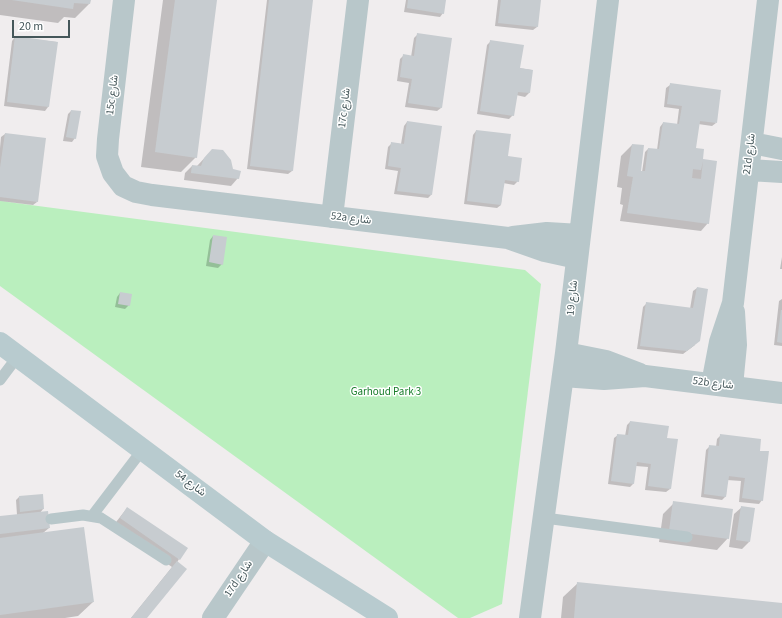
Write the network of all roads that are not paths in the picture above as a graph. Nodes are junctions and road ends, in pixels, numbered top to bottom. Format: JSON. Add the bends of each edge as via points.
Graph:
{"nodes":[{"id":1,"x":124,"y":0,"type":"edge"},
{"id":2,"x":358,"y":0,"type":"edge"},
{"id":3,"x":608,"y":0,"type":"edge"},
{"id":4,"x":769,"y":2,"type":"edge"},
{"id":5,"x":752,"y":144,"type":"junction"},
{"id":6,"x":782,"y":149,"type":"edge"},
{"id":7,"x":748,"y":170,"type":"junction"},
{"id":8,"x":782,"y":172,"type":"edge"},
{"id":9,"x":123,"y":186,"type":"joint"},
{"id":10,"x":332,"y":217,"type":"junction"},
{"id":11,"x":580,"y":235,"type":"junction"},
{"id":12,"x":508,"y":238,"type":"junction"},
{"id":13,"x":577,"y":258,"type":"junction"},
{"id":14,"x":0,"y":343,"type":"edge"},
{"id":15,"x":566,"y":353,"type":"junction"},
{"id":16,"x":18,"y":356,"type":"junction"},
{"id":17,"x":563,"y":376,"type":"junction"},
{"id":18,"x":645,"y":376,"type":"junction"},
{"id":19,"x":0,"y":380,"type":"edge"},
{"id":20,"x":722,"y":385,"type":"junction"},
{"id":21,"x":782,"y":393,"type":"edge"},
{"id":22,"x":143,"y":449,"type":"junction"},
{"id":23,"x":92,"y":516,"type":"junction"},
{"id":24,"x":545,"y":518,"type":"junction"},
{"id":25,"x":51,"y":519,"type":"dead end"},
{"id":26,"x":687,"y":537,"type":"dead end"},
{"id":27,"x":265,"y":541,"type":"junction"},
{"id":28,"x":166,"y":560,"type":"dead end"},
{"id":29,"x":532,"y":595,"type":"junction"},
{"id":30,"x":212,"y":618,"type":"edge"},
{"id":31,"x":387,"y":618,"type":"edge"},
{"id":32,"x":522,"y":618,"type":"edge"},
{"id":33,"x":530,"y":618,"type":"edge"}],
"edges":[{"from":1,"to":9,"type":"street","name":"15c شارع","via":[[107,156],[112,173]]},
{"from":2,"to":10,"type":"street","name":"17c شارع"},
{"from":3,"to":11,"type":"street","name":"شارع 19"},
{"from":4,"to":5,"type":"street","name":"21d شارع"},
{"from":5,"to":6,"type":"street"},
{"from":5,"to":7,"type":"street","name":"21d شارع"},
{"from":7,"to":8,"type":"street"},
{"from":7,"to":20,"type":"street","name":"21d شارع","via":[[733,303],[720,342]]},
{"from":9,"to":10,"type":"street","name":"52a شارع","via":[[152,195]]},
{"from":10,"to":12,"type":"street","name":"52a شارع"},
{"from":11,"to":12,"type":"street","via":[[547,233]]},
{"from":11,"to":13,"type":"street","name":"شارع 19"},
{"from":12,"to":13,"type":"street","name":"52a شارع","via":[[545,251]]},
{"from":13,"to":15,"type":"street","name":"شارع 19"},
{"from":14,"to":16,"type":"street","name":"شارع 54"},
{"from":15,"to":17,"type":"street","name":"شارع 19"},
{"from":15,"to":18,"type":"street","name":"52b شارع","via":[[606,361]]},
{"from":16,"to":19,"type":"lane"},
{"from":16,"to":22,"type":"street","name":"شارع 54"},
{"from":17,"to":18,"type":"street","name":"52b شارع","via":[[604,379]]},
{"from":17,"to":24,"type":"street","name":"شارع 19"},
{"from":18,"to":20,"type":"street","name":"52b شارع"},
{"from":20,"to":21,"type":"street","name":"52b شارع"},
{"from":22,"to":23,"type":"lane"},
{"from":22,"to":27,"type":"street","name":"شارع 54"},
{"from":23,"to":25,"type":"lane"},
{"from":23,"to":28,"type":"lane","via":[[110,522]]},
{"from":24,"to":26,"type":"lane"},
{"from":24,"to":29,"type":"street","name":"شارع 19"},
{"from":27,"to":30,"type":"street","name":"17d شارع"},
{"from":27,"to":31,"type":"street","name":"شارع 54"},
{"from":29,"to":32,"type":"street","name":"شارع 19"},
{"from":29,"to":33,"type":"street","name":"شارع 19"}]}
